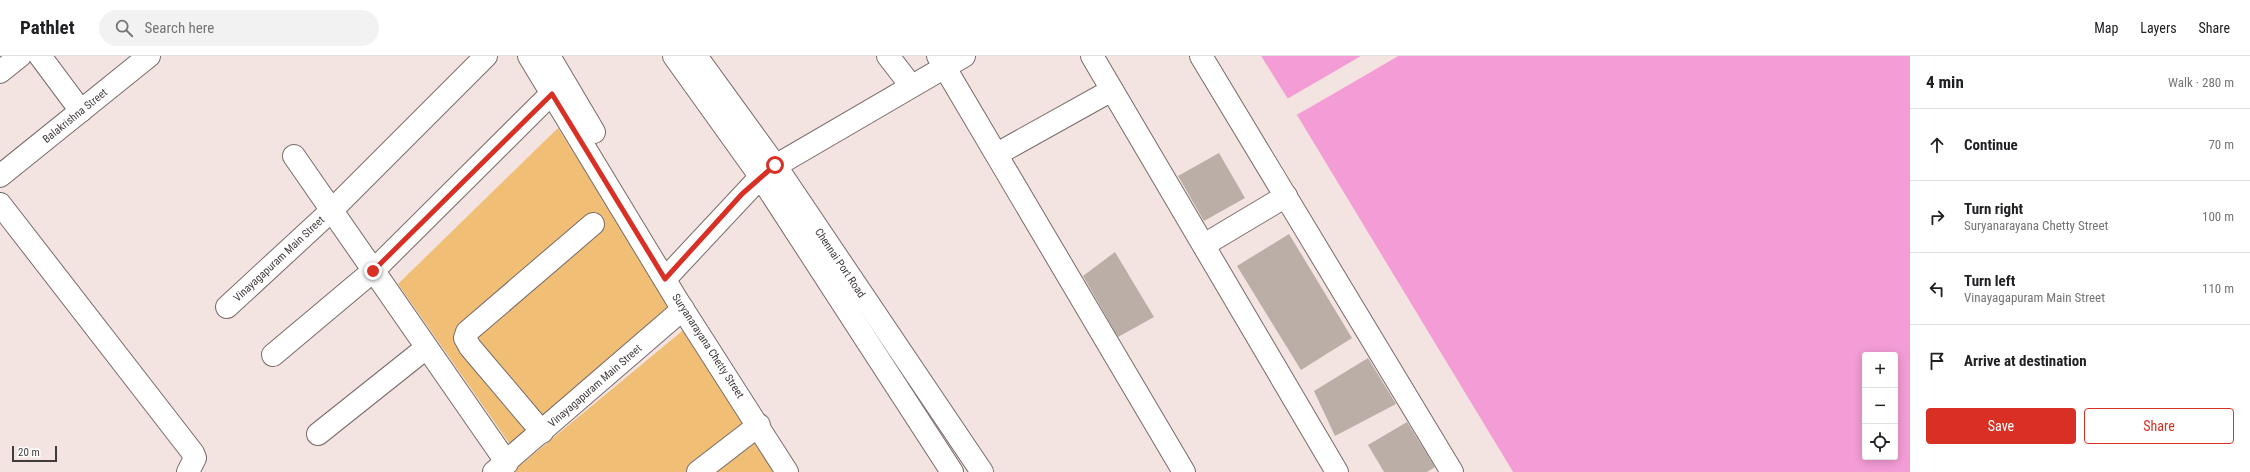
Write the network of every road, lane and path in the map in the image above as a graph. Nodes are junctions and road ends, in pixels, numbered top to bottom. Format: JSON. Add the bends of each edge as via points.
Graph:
{"nodes":[{"id":1,"x":20,"y":56,"type":"edge"},
{"id":2,"x":40,"y":56,"type":"edge"},
{"id":3,"x":149,"y":56,"type":"edge"},
{"id":4,"x":486,"y":56,"type":"edge"},
{"id":5,"x":529,"y":56,"type":"edge"},
{"id":6,"x":549,"y":56,"type":"edge"},
{"id":7,"x":674,"y":56,"type":"edge"},
{"id":8,"x":696,"y":56,"type":"edge"},
{"id":9,"x":888,"y":56,"type":"edge"},
{"id":10,"x":964,"y":56,"type":"edge"},
{"id":11,"x":1092,"y":56,"type":"edge"},
{"id":12,"x":1202,"y":56,"type":"edge"},
{"id":13,"x":942,"y":61,"type":"edge"},
{"id":14,"x":0,"y":72,"type":"edge"},
{"id":15,"x":905,"y":78,"type":"dead end"},
{"id":16,"x":1112,"y":90,"type":"junction"},
{"id":17,"x":552,"y":94,"type":"junction"},
{"id":18,"x":81,"y":112,"type":"junction"},
{"id":19,"x":997,"y":154,"type":"junction"},
{"id":20,"x":294,"y":156,"type":"dead end"},
{"id":21,"x":766,"y":175,"type":"junction"},
{"id":22,"x":0,"y":176,"type":"edge"},
{"id":23,"x":1286,"y":196,"type":"junction"},
{"id":24,"x":0,"y":204,"type":"edge"},
{"id":25,"x":331,"y":211,"type":"junction"},
{"id":26,"x":593,"y":224,"type":"dead end"},
{"id":27,"x":1204,"y":245,"type":"junction"},
{"id":28,"x":373,"y":271,"type":"junction"},
{"id":29,"x":676,"y":285,"type":"junction"},
{"id":30,"x":227,"y":307,"type":"dead end"},
{"id":31,"x":426,"y":348,"type":"junction"},
{"id":32,"x":273,"y":355,"type":"dead end"},
{"id":33,"x":759,"y":425,"type":"junction"},
{"id":34,"x":542,"y":432,"type":"junction"},
{"id":35,"x":318,"y":434,"type":"dead end"},
{"id":36,"x":500,"y":467,"type":"edge"},
{"id":37,"x":188,"y":472,"type":"edge"},
{"id":38,"x":698,"y":472,"type":"edge"},
{"id":39,"x":787,"y":472,"type":"edge"},
{"id":40,"x":802,"y":472,"type":"edge"},
{"id":41,"x":952,"y":472,"type":"edge"},
{"id":42,"x":982,"y":472,"type":"edge"},
{"id":43,"x":1184,"y":472,"type":"edge"},
{"id":44,"x":1337,"y":472,"type":"edge"},
{"id":45,"x":1452,"y":472,"type":"edge"}],
"edges":[{"from":1,"to":14,"type":"street"},
{"from":2,"to":18,"type":"street"},
{"from":3,"to":18,"type":"street","name":"Balakrishna Street"},
{"from":4,"to":25,"type":"street","name":"Vinayagapuram Main Street"},
{"from":5,"to":17,"type":"street","name":"Suryanarayana Chetty Street"},
{"from":6,"to":29,"type":"street","name":"Suryanarayana Chetty Street"},
{"from":7,"to":21,"type":"street","name":"Chennai Port Road"},
{"from":8,"to":21,"type":"street","name":"Chennai Port Road"},
{"from":9,"to":15,"type":"street"},
{"from":10,"to":13,"type":"street","name":"Vinayagapuram Main Street"},
{"from":11,"to":16,"type":"street"},
{"from":12,"to":23,"type":"street"},
{"from":13,"to":19,"type":"street"},
{"from":13,"to":21,"type":"street","name":"Vinayagapuram Main Street"},
{"from":16,"to":19,"type":"street"},
{"from":16,"to":27,"type":"street"},
{"from":17,"to":28,"type":"street"},
{"from":17,"to":29,"type":"street","name":"Suryanarayana Chetty Street"},
{"from":18,"to":22,"type":"street","name":"Balakrishna Street"},
{"from":19,"to":43,"type":"street"},
{"from":20,"to":25,"type":"street","name":"Vinayagapuram Main Street"},
{"from":21,"to":29,"type":"street","name":"Vinayagapuram Main Street"},
{"from":21,"to":41,"type":"street","name":"Chennai Port Road"},
{"from":21,"to":42,"type":"street","name":"Chennai Port Road"},
{"from":23,"to":27,"type":"street"},
{"from":23,"to":45,"type":"street"},
{"from":24,"to":37,"type":"street","via":[[193,453],[195,458]]},
{"from":25,"to":28,"type":"street","name":"Vinayagapuram Main Street"},
{"from":25,"to":30,"type":"street","name":"Vinayagapuram Main Street"},
{"from":26,"to":34,"type":"street","via":[[467,332],[466,338],[470,347]]},
{"from":27,"to":44,"type":"street"},
{"from":28,"to":31,"type":"street","name":"Vinayagapuram Main Street"},
{"from":28,"to":32,"type":"street"},
{"from":29,"to":33,"type":"street","name":"Suryanarayana Chetty Street"},
{"from":29,"to":34,"type":"street","name":"Vinayagapuram Main Street"},
{"from":29,"to":40,"type":"street","name":"Suryanarayana Chetty Street"},
{"from":31,"to":35,"type":"street"},
{"from":31,"to":36,"type":"street","name":"Vinayagapuram Main Street"},
{"from":33,"to":38,"type":"street"},
{"from":33,"to":39,"type":"street","name":"Suryanarayana Chetty Street"},
{"from":34,"to":36,"type":"street","name":"Vinayagapuram Main Street"}]}
